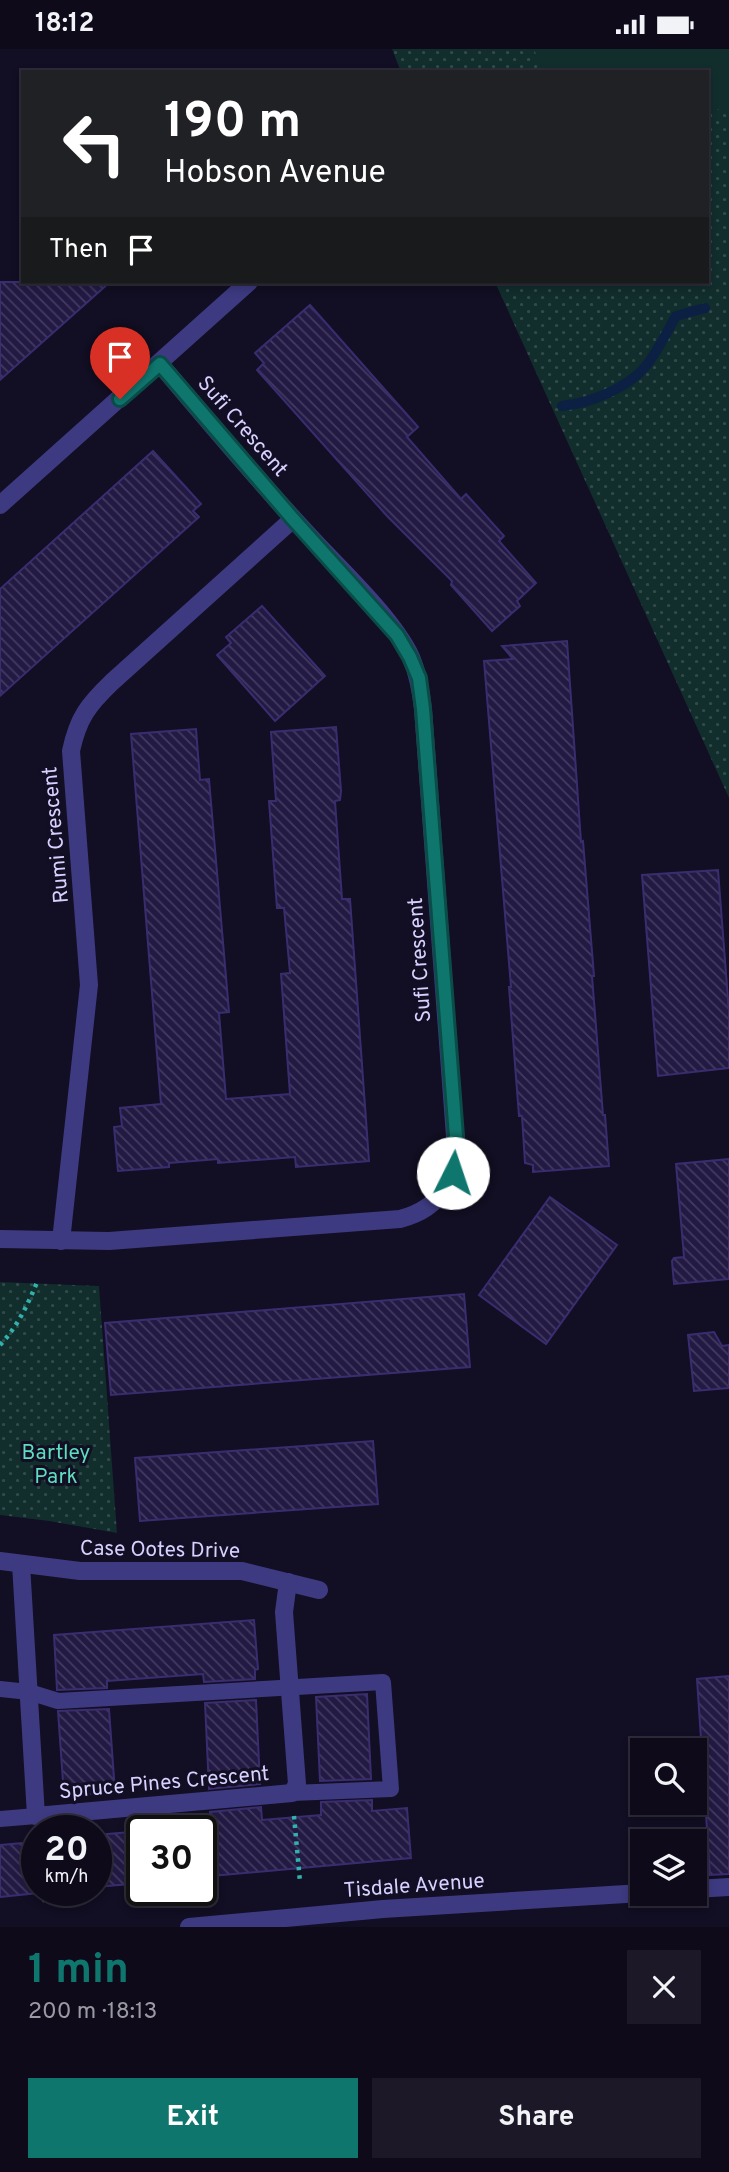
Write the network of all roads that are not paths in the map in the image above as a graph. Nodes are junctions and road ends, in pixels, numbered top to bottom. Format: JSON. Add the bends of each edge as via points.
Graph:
{"nodes":[{"id":1,"x":247,"y":284,"type":"edge"},
{"id":2,"x":160,"y":364,"type":"junction"},
{"id":3,"x":0,"y":505,"type":"edge"},
{"id":4,"x":293,"y":519,"type":"junction"},
{"id":5,"x":0,"y":1239,"type":"edge"},
{"id":6,"x":61,"y":1241,"type":"junction"},
{"id":7,"x":0,"y":1561,"type":"edge"},
{"id":8,"x":21,"y":1564,"type":"junction"},
{"id":9,"x":288,"y":1582,"type":"junction"},
{"id":10,"x":319,"y":1590,"type":"dead end"},
{"id":11,"x":289,"y":1688,"type":"junction"},
{"id":12,"x":0,"y":1689,"type":"edge"},
{"id":13,"x":29,"y":1692,"type":"junction"},
{"id":14,"x":292,"y":1793,"type":"junction"},
{"id":15,"x":36,"y":1815,"type":"edge"},
{"id":16,"x":47,"y":1815,"type":"edge"},
{"id":17,"x":21,"y":1817,"type":"edge"},
{"id":18,"x":0,"y":1819,"type":"edge"},
{"id":19,"x":729,"y":1887,"type":"edge"},
{"id":20,"x":707,"y":1888,"type":"edge"},
{"id":21,"x":630,"y":1894,"type":"edge"},
{"id":22,"x":189,"y":1927,"type":"edge"}],
"edges":[{"from":1,"to":2,"type":"street"},
{"from":2,"to":3,"type":"street"},
{"from":2,"to":4,"type":"street","name":"Sufi Crescent"},
{"from":4,"to":6,"type":"street","name":"Rumi Crescent","via":[[112,682],[77,725],[71,751],[89,985]]},
{"from":4,"to":6,"type":"street","name":"Sufi Crescent","via":[[397,635],[419,678],[456,1136],[453,1173],[444,1191],[429,1205],[400,1219]]},
{"from":5,"to":6,"type":"street","name":"Sufi Crescent"},
{"from":7,"to":8,"type":"street","name":"Case Ootes Drive"},
{"from":8,"to":9,"type":"street","name":"Case Ootes Drive","via":[[80,1571],[242,1571]]},
{"from":8,"to":13,"type":"street","name":"Spruce Pines Crescent"},
{"from":9,"to":10,"type":"street","name":"Case Ootes Drive"},
{"from":9,"to":11,"type":"street","name":"Spruce Pines Crescent","via":[[284,1612]]},
{"from":11,"to":13,"type":"lane","via":[[58,1701]]},
{"from":11,"to":14,"type":"street","name":"Spruce Pines Crescent","via":[[297,1784]]},
{"from":11,"to":14,"type":"lane","via":[[383,1682],[391,1789]]},
{"from":12,"to":13,"type":"lane"},
{"from":13,"to":15,"type":"street","name":"Spruce Pines Crescent"},
{"from":14,"to":16,"type":"street","name":"Spruce Pines Crescent"},
{"from":17,"to":18,"type":"lane"},
{"from":19,"to":20,"type":"street"},
{"from":21,"to":22,"type":"street","name":"Tisdale Avenue"}]}
